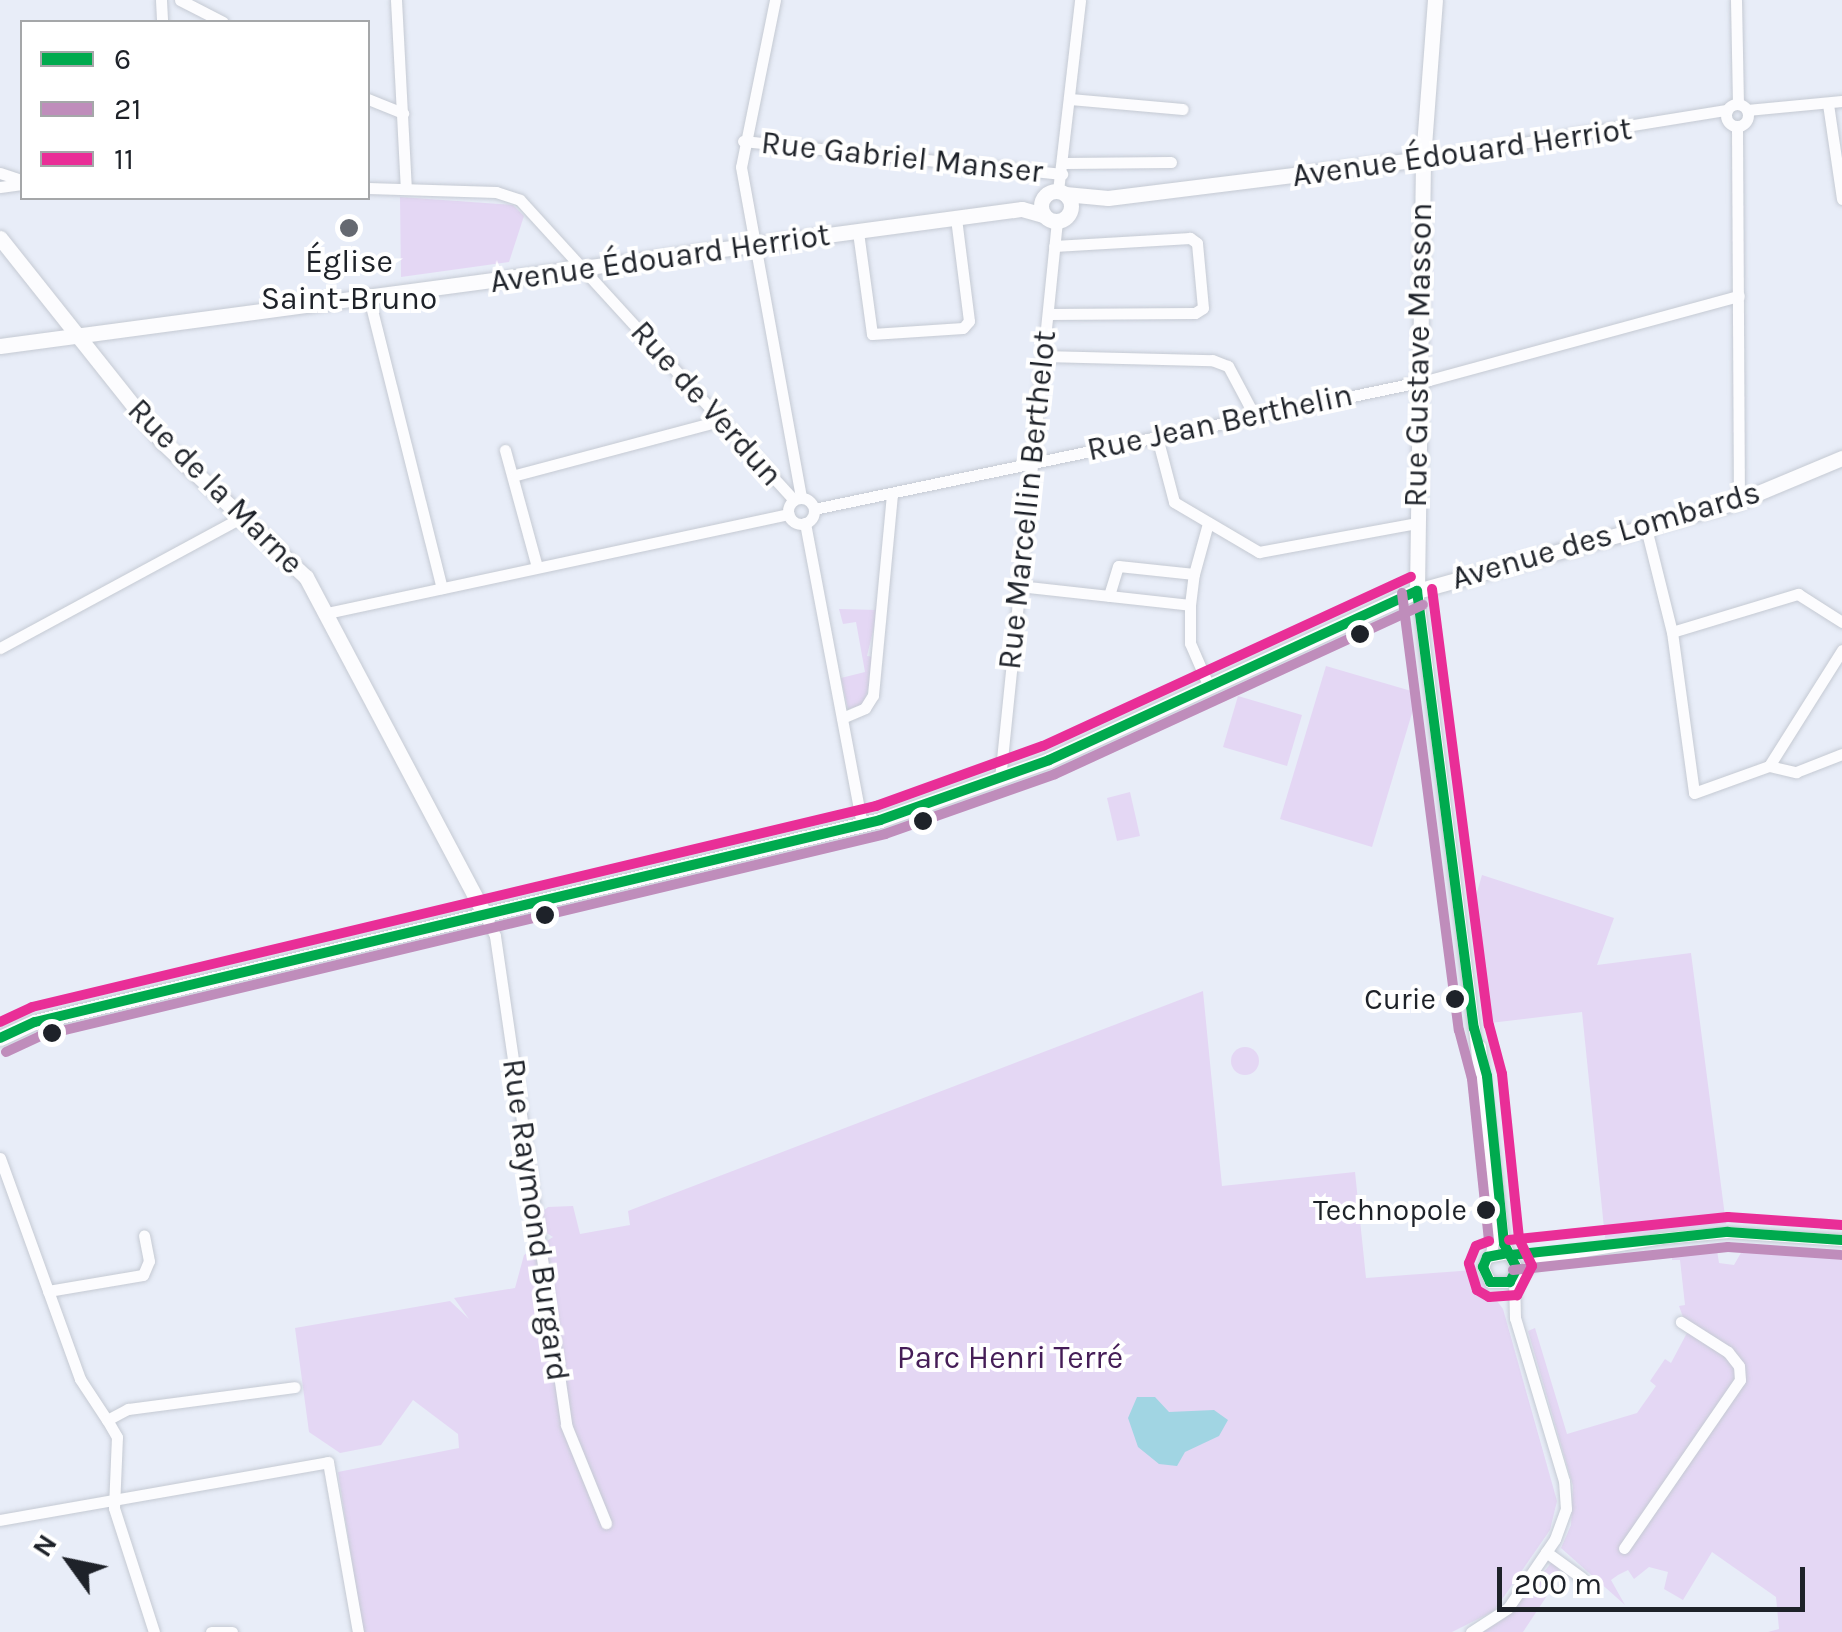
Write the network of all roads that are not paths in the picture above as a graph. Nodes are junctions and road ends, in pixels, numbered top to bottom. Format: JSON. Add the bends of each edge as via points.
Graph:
{"nodes":[{"id":1,"x":180,"y":0,"type":"edge"},
{"id":2,"x":396,"y":0,"type":"edge"},
{"id":3,"x":775,"y":0,"type":"edge"},
{"id":4,"x":1080,"y":0,"type":"edge"},
{"id":5,"x":1435,"y":0,"type":"edge"},
{"id":6,"x":1736,"y":0,"type":"edge"},
{"id":7,"x":218,"y":20,"type":"edge"},
{"id":8,"x":1070,"y":99,"type":"junction"},
{"id":9,"x":370,"y":101,"type":"edge"},
{"id":10,"x":1842,"y":101,"type":"edge"},
{"id":11,"x":1828,"y":104,"type":"junction"},
{"id":12,"x":1182,"y":109,"type":"dead end"},
{"id":13,"x":403,"y":114,"type":"junction"},
{"id":14,"x":1737,"y":116,"type":"junction"},
{"id":15,"x":742,"y":140,"type":"junction"},
{"id":16,"x":1422,"y":159,"type":"junction"},
{"id":17,"x":1171,"y":162,"type":"dead end"},
{"id":18,"x":1059,"y":184,"type":"junction"},
{"id":19,"x":370,"y":188,"type":"edge"},
{"id":20,"x":406,"y":189,"type":"junction"},
{"id":21,"x":1108,"y":198,"type":"junction"},
{"id":22,"x":1842,"y":200,"type":"edge"},
{"id":23,"x":1022,"y":209,"type":"junction"},
{"id":24,"x":1056,"y":217,"type":"junction"},
{"id":25,"x":956,"y":218,"type":"junction"},
{"id":26,"x":858,"y":232,"type":"junction"},
{"id":27,"x":0,"y":238,"type":"edge"},
{"id":28,"x":1054,"y":246,"type":"junction"},
{"id":29,"x":754,"y":247,"type":"junction"},
{"id":30,"x":583,"y":269,"type":"junction"},
{"id":31,"x":1739,"y":296,"type":"junction"},
{"id":32,"x":370,"y":298,"type":"junction"},
{"id":33,"x":1048,"y":314,"type":"junction"},
{"id":34,"x":75,"y":336,"type":"junction"},
{"id":35,"x":0,"y":346,"type":"edge"},
{"id":36,"x":1043,"y":356,"type":"junction"},
{"id":37,"x":1419,"y":381,"type":"junction"},
{"id":38,"x":1254,"y":415,"type":"junction"},
{"id":39,"x":722,"y":420,"type":"junction"},
{"id":40,"x":1157,"y":437,"type":"junction"},
{"id":41,"x":506,"y":450,"type":"dead end"},
{"id":42,"x":1842,"y":458,"type":"edge"},
{"id":43,"x":1032,"y":465,"type":"junction"},
{"id":44,"x":516,"y":475,"type":"junction"},
{"id":45,"x":892,"y":494,"type":"junction"},
{"id":46,"x":797,"y":499,"type":"junction"},
{"id":47,"x":1740,"y":500,"type":"junction"},
{"id":48,"x":814,"y":509,"type":"junction"},
{"id":49,"x":789,"y":514,"type":"junction"},
{"id":50,"x":242,"y":517,"type":"junction"},
{"id":51,"x":805,"y":523,"type":"junction"},
{"id":52,"x":1208,"y":523,"type":"junction"},
{"id":53,"x":1417,"y":523,"type":"junction"},
{"id":54,"x":1646,"y":528,"type":"junction"},
{"id":55,"x":537,"y":567,"type":"junction"},
{"id":56,"x":1194,"y":574,"type":"junction"},
{"id":57,"x":1019,"y":586,"type":"junction"},
{"id":58,"x":442,"y":588,"type":"junction"},
{"id":59,"x":1416,"y":591,"type":"junction"},
{"id":60,"x":1110,"y":596,"type":"junction"},
{"id":61,"x":1190,"y":604,"type":"junction"},
{"id":62,"x":326,"y":613,"type":"junction"},
{"id":63,"x":1842,"y":622,"type":"edge"},
{"id":64,"x":1672,"y":632,"type":"junction"},
{"id":65,"x":0,"y":648,"type":"edge"},
{"id":66,"x":1842,"y":650,"type":"edge"},
{"id":67,"x":1209,"y":687,"type":"junction"},
{"id":68,"x":842,"y":718,"type":"junction"},
{"id":69,"x":1842,"y":754,"type":"edge"},
{"id":70,"x":1769,"y":766,"type":"junction"},
{"id":71,"x":1000,"y":779,"type":"junction"},
{"id":72,"x":862,"y":825,"type":"junction"},
{"id":73,"x":484,"y":913,"type":"junction"},
{"id":74,"x":1474,"y":1028,"type":"junction"},
{"id":75,"x":0,"y":1038,"type":"edge"},
{"id":76,"x":0,"y":1158,"type":"edge"},
{"id":77,"x":548,"y":1203,"type":"dead end"},
{"id":78,"x":533,"y":1206,"type":"junction"},
{"id":79,"x":144,"y":1235,"type":"dead end"},
{"id":80,"x":1842,"y":1240,"type":"edge"},
{"id":81,"x":1568,"y":1252,"type":"junction"},
{"id":82,"x":1491,"y":1254,"type":"junction"},
{"id":83,"x":1510,"y":1254,"type":"junction"},
{"id":84,"x":1515,"y":1276,"type":"junction"},
{"id":85,"x":1494,"y":1284,"type":"junction"},
{"id":86,"x":48,"y":1292,"type":"junction"},
{"id":87,"x":1516,"y":1318,"type":"junction"},
{"id":88,"x":1681,"y":1322,"type":"dead end"},
{"id":89,"x":295,"y":1387,"type":"dead end"},
{"id":90,"x":106,"y":1420,"type":"junction"},
{"id":91,"x":116,"y":1500,"type":"junction"},
{"id":92,"x":0,"y":1520,"type":"edge"},
{"id":93,"x":606,"y":1523,"type":"dead end"},
{"id":94,"x":1624,"y":1548,"type":"dead end"},
{"id":95,"x":1546,"y":1552,"type":"junction"},
{"id":96,"x":1582,"y":1578,"type":"dead end"},
{"id":97,"x":154,"y":1632,"type":"edge"},
{"id":98,"x":211,"y":1632,"type":"edge"},
{"id":99,"x":232,"y":1632,"type":"edge"},
{"id":100,"x":358,"y":1632,"type":"edge"},
{"id":101,"x":1471,"y":1632,"type":"edge"}],
"edges":[{"from":1,"to":7,"type":"street"},
{"from":2,"to":13,"type":"street"},
{"from":3,"to":15,"type":"street"},
{"from":4,"to":8,"type":"street"},
{"from":5,"to":16,"type":"street","name":"Rue Gustave Masson"},
{"from":6,"to":14,"type":"street"},
{"from":8,"to":12,"type":"street"},
{"from":8,"to":18,"type":"street"},
{"from":9,"to":13,"type":"street"},
{"from":10,"to":11,"type":"street"},
{"from":11,"to":14,"type":"street"},
{"from":11,"to":22,"type":"street"},
{"from":13,"to":20,"type":"street"},
{"from":14,"to":16,"type":"street","name":"Avenue Édouard Herriot"},
{"from":14,"to":31,"type":"street"},
{"from":15,"to":18,"type":"street","name":"Rue Gabriel Manser"},
{"from":15,"to":29,"type":"street"},
{"from":16,"to":21,"type":"street","name":"Avenue Édouard Herriot"},
{"from":16,"to":37,"type":"street","name":"Rue Gustave Masson"},
{"from":17,"to":18,"type":"street","name":"Rue Gabriel Manser"},
{"from":18,"to":21,"type":"street","name":"Avenue Édouard Herriot"},
{"from":18,"to":23,"type":"street","name":"Avenue Édouard Herriot"},
{"from":18,"to":24,"type":"street"},
{"from":18,"to":24,"type":"street"},
{"from":19,"to":20,"type":"street","name":"Rue de Verdun"},
{"from":20,"to":30,"type":"street","name":"Rue de Verdun","via":[[512,196]]},
{"from":21,"to":24,"type":"street","name":"Avenue Édouard Herriot"},
{"from":23,"to":24,"type":"street","name":"Avenue Édouard Herriot"},
{"from":23,"to":25,"type":"street","name":"Avenue Édouard Herriot"},
{"from":24,"to":28,"type":"street","name":"Rue Marcellin Berthelot"},
{"from":25,"to":26,"type":"street","name":"Avenue Édouard Herriot"},
{"from":25,"to":26,"type":"street","via":[[969,321],[963,328],[872,334]]},
{"from":26,"to":29,"type":"street","name":"Avenue Édouard Herriot"},
{"from":27,"to":34,"type":"street","name":"Rue de la Marne"},
{"from":28,"to":33,"type":"street","name":"Rue Marcellin Berthelot"},
{"from":28,"to":33,"type":"street","via":[[1190,238],[1197,242],[1203,308]]},
{"from":29,"to":30,"type":"street","name":"Avenue Édouard Herriot"},
{"from":29,"to":46,"type":"street"},
{"from":30,"to":32,"type":"street","name":"Avenue Édouard Herriot"},
{"from":30,"to":39,"type":"street","name":"Rue de Verdun"},
{"from":31,"to":37,"type":"street","name":"Rue Jean Berthelin"},
{"from":31,"to":47,"type":"street"},
{"from":32,"to":34,"type":"street","name":"Avenue Édouard Herriot"},
{"from":32,"to":58,"type":"street"},
{"from":33,"to":36,"type":"street","name":"Rue Marcellin Berthelot"},
{"from":34,"to":35,"type":"street","name":"Avenue Édouard Herriot"},
{"from":34,"to":50,"type":"street","name":"Rue de la Marne","via":[[162,442]]},
{"from":36,"to":38,"type":"street","via":[[1212,360],[1228,366]]},
{"from":36,"to":43,"type":"street","name":"Rue Marcellin Berthelot"},
{"from":37,"to":38,"type":"street","name":"Rue Jean Berthelin"},
{"from":37,"to":53,"type":"street","name":"Rue Gustave Masson"},
{"from":38,"to":40,"type":"street","name":"Rue Jean Berthelin"},
{"from":39,"to":44,"type":"street"},
{"from":39,"to":46,"type":"street","name":"Rue de Verdun"},
{"from":40,"to":43,"type":"street","name":"Rue Jean Berthelin"},
{"from":40,"to":52,"type":"street","via":[[1174,502]]},
{"from":41,"to":44,"type":"street"},
{"from":42,"to":47,"type":"street","name":"Avenue des Lombards"},
{"from":43,"to":45,"type":"street","name":"Rue Jean Berthelin"},
{"from":43,"to":57,"type":"street","name":"Rue Marcellin Berthelot"},
{"from":44,"to":55,"type":"street"},
{"from":45,"to":48,"type":"street","name":"Rue Jean Berthelin"},
{"from":45,"to":68,"type":"street","via":[[872,694],[865,708]]},
{"from":46,"to":48,"type":"street","name":"Rue de Verdun"},
{"from":46,"to":49,"type":"street"},
{"from":47,"to":54,"type":"street","name":"Avenue des Lombards"},
{"from":48,"to":51,"type":"street"},
{"from":49,"to":51,"type":"street"},
{"from":49,"to":55,"type":"street"},
{"from":50,"to":62,"type":"street","name":"Rue de la Marne","via":[[306,577]]},
{"from":50,"to":65,"type":"street"},
{"from":51,"to":68,"type":"street"},
{"from":52,"to":53,"type":"street","via":[[1259,552]]},
{"from":52,"to":56,"type":"street"},
{"from":53,"to":59,"type":"street","name":"Rue Gustave Masson"},
{"from":54,"to":59,"type":"street","name":"Avenue des Lombards"},
{"from":54,"to":64,"type":"street"},
{"from":55,"to":58,"type":"street"},
{"from":56,"to":60,"type":"street","via":[[1118,566]]},
{"from":56,"to":61,"type":"street"},
{"from":57,"to":60,"type":"street"},
{"from":57,"to":71,"type":"street","name":"Rue Marcellin Berthelot"},
{"from":58,"to":62,"type":"street"},
{"from":59,"to":67,"type":"street","name":"Avenue des Lombards"},
{"from":59,"to":74,"type":"street"},
{"from":60,"to":61,"type":"street"},
{"from":61,"to":67,"type":"street","via":[[1190,643]]},
{"from":62,"to":73,"type":"street","name":"Rue de la Marne"},
{"from":63,"to":64,"type":"street","via":[[1798,594]]},
{"from":64,"to":70,"type":"street","via":[[1694,793]]},
{"from":66,"to":70,"type":"street"},
{"from":67,"to":71,"type":"street","name":"Avenue des Lombards"},
{"from":68,"to":72,"type":"street"},
{"from":69,"to":70,"type":"street","via":[[1796,772]]},
{"from":71,"to":72,"type":"street","name":"Avenue des Lombards"},
{"from":72,"to":73,"type":"street","name":"Avenue des Lombards"},
{"from":73,"to":75,"type":"street","name":"Avenue des Lombards","via":[[35,1022]]},
{"from":73,"to":78,"type":"street","name":"Rue Raymond Burgard","via":[[495,936]]},
{"from":74,"to":82,"type":"street","via":[[1495,1231]]},
{"from":74,"to":83,"type":"street"},
{"from":76,"to":86,"type":"street"},
{"from":77,"to":78,"type":"street"},
{"from":78,"to":93,"type":"street","name":"Rue Raymond Burgard","via":[[566,1424]]},
{"from":79,"to":86,"type":"street","via":[[144,1275]]},
{"from":80,"to":81,"type":"street","via":[[1728,1232]]},
{"from":81,"to":83,"type":"street"},
{"from":81,"to":84,"type":"street"},
{"from":82,"to":83,"type":"street"},
{"from":82,"to":85,"type":"street","via":[[1483,1268]]},
{"from":83,"to":84,"type":"street"},
{"from":84,"to":85,"type":"street"},
{"from":84,"to":87,"type":"street"},
{"from":85,"to":87,"type":"street"},
{"from":86,"to":90,"type":"street","via":[[80,1379]]},
{"from":87,"to":95,"type":"street","via":[[1566,1492],[1564,1519]]},
{"from":88,"to":94,"type":"street","via":[[1728,1352],[1740,1380]]},
{"from":89,"to":90,"type":"street","via":[[128,1410]]},
{"from":90,"to":91,"type":"street","via":[[117,1436]]},
{"from":91,"to":92,"type":"street"},
{"from":91,"to":97,"type":"street"},
{"from":91,"to":100,"type":"street","via":[[328,1462]]},
{"from":95,"to":96,"type":"street"},
{"from":95,"to":101,"type":"street","via":[[1508,1608]]},
{"from":98,"to":99,"type":"street"}]}
